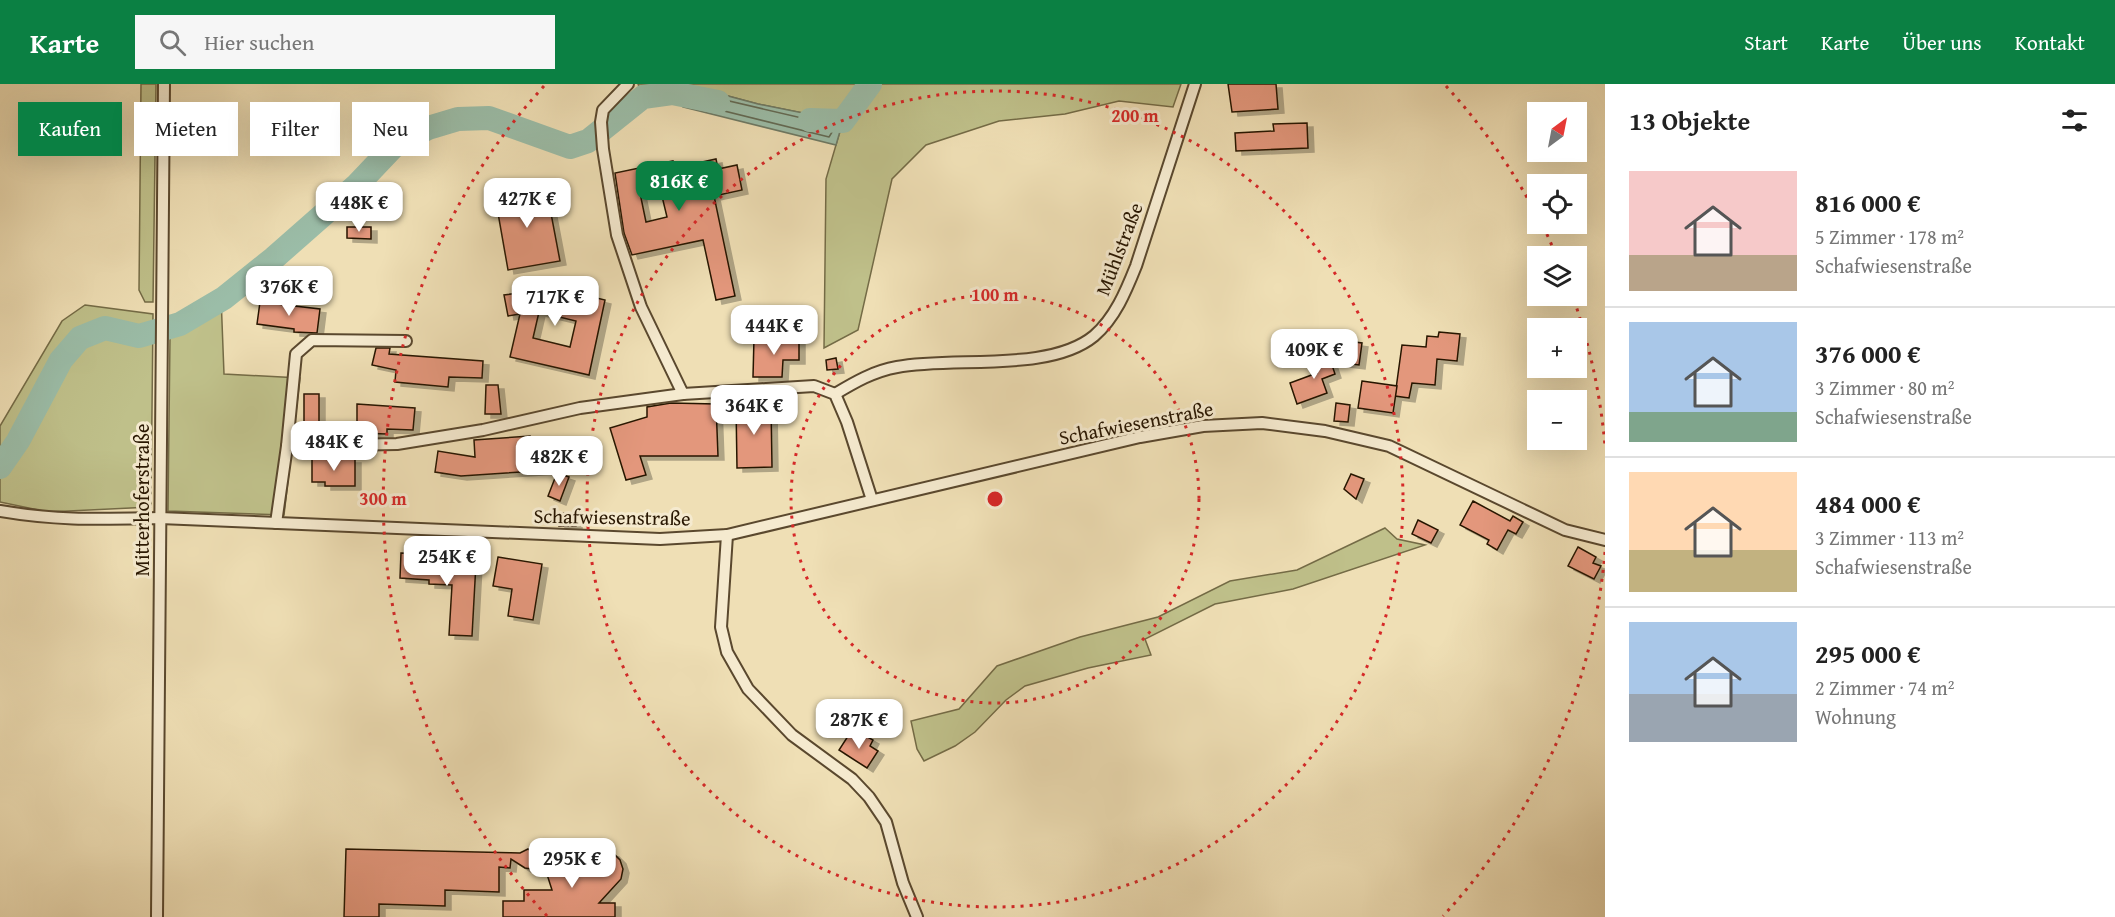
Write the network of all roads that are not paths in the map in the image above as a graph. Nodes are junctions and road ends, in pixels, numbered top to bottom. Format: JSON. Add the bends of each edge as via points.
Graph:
{"nodes":[{"id":1,"x":164,"y":84,"type":"edge"},
{"id":2,"x":628,"y":84,"type":"edge"},
{"id":3,"x":1195,"y":84,"type":"edge"},
{"id":4,"x":406,"y":341,"type":"dead end"},
{"id":5,"x":835,"y":393,"type":"junction"},
{"id":6,"x":683,"y":394,"type":"junction"},
{"id":7,"x":287,"y":446,"type":"junction"},
{"id":8,"x":872,"y":500,"type":"junction"},
{"id":9,"x":0,"y":511,"type":"edge"},
{"id":10,"x":160,"y":518,"type":"junction"},
{"id":11,"x":276,"y":523,"type":"junction"},
{"id":12,"x":727,"y":536,"type":"junction"},
{"id":13,"x":1605,"y":540,"type":"edge"},
{"id":14,"x":157,"y":917,"type":"edge"},
{"id":15,"x":917,"y":917,"type":"edge"}],
"edges":[{"from":1,"to":10,"type":"street","name":"Mitterhoferstraße"},
{"from":2,"to":6,"type":"street","via":[[603,110],[601,122],[617,235],[641,307]]},
{"from":3,"to":5,"type":"street","name":"Mühlstraße","via":[[1125,294],[1093,337],[1036,358],[898,366],[866,376]]},
{"from":4,"to":7,"type":"street","via":[[312,340],[296,354]]},
{"from":5,"to":6,"type":"street","via":[[814,386]]},
{"from":5,"to":8,"type":"street"},
{"from":6,"to":7,"type":"street","via":[[580,408],[397,444]]},
{"from":7,"to":11,"type":"street"},
{"from":8,"to":12,"type":"street","name":"Schafwiesenstraße"},
{"from":8,"to":13,"type":"street","name":"Schafwiesenstraße","via":[[1140,437],[1203,426],[1262,423],[1325,431],[1389,446],[1565,530]]},
{"from":9,"to":10,"type":"street","name":"Schafwiesenstraße","via":[[87,521]]},
{"from":10,"to":11,"type":"street","name":"Schafwiesenstraße"},
{"from":10,"to":14,"type":"street","name":"Mitterhoferstraße"},
{"from":11,"to":12,"type":"street","name":"Schafwiesenstraße","via":[[660,539]]},
{"from":12,"to":15,"type":"street","via":[[721,627],[727,652],[748,689],[792,735],[852,779],[869,797],[886,822]]}]}
